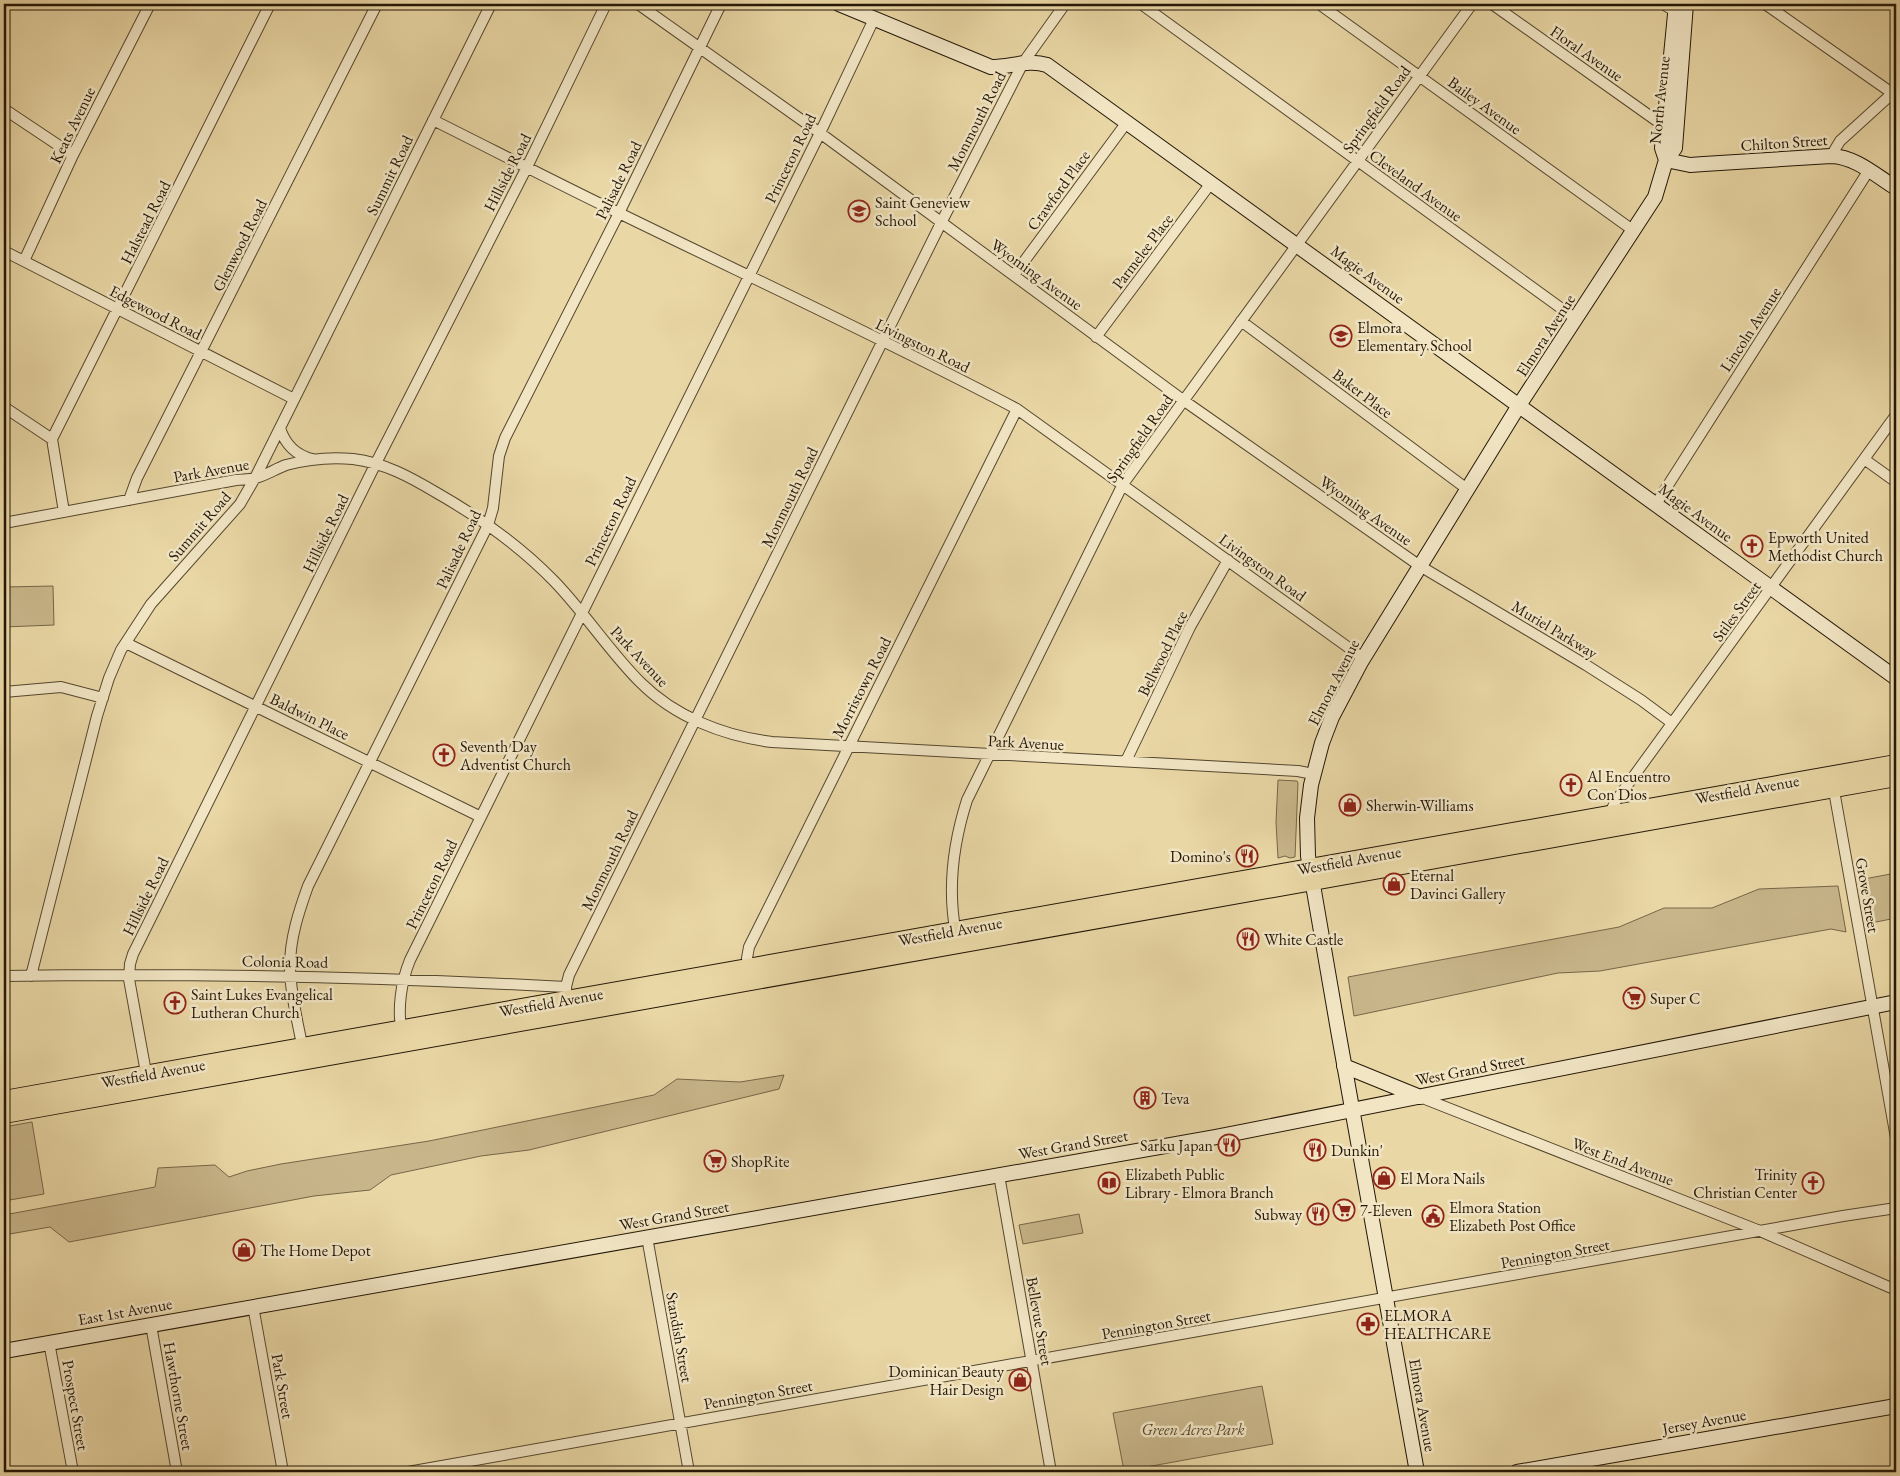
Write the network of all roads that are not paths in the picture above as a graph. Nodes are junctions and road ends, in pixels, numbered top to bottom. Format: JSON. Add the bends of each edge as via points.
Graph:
{"nodes":[{"id":1,"x":150,"y":4,"type":"edge"},
{"id":2,"x":270,"y":4,"type":"edge"},
{"id":3,"x":376,"y":4,"type":"edge"},
{"id":4,"x":491,"y":4,"type":"edge"},
{"id":5,"x":606,"y":4,"type":"edge"},
{"id":6,"x":638,"y":4,"type":"edge"},
{"id":7,"x":721,"y":4,"type":"edge"},
{"id":8,"x":839,"y":4,"type":"edge"},
{"id":9,"x":1064,"y":4,"type":"edge"},
{"id":10,"x":1142,"y":4,"type":"edge"},
{"id":11,"x":1319,"y":4,"type":"edge"},
{"id":12,"x":1472,"y":4,"type":"edge"},
{"id":13,"x":1492,"y":4,"type":"edge"},
{"id":14,"x":1664,"y":4,"type":"edge"},
{"id":15,"x":1765,"y":4,"type":"edge"},
{"id":16,"x":1679,"y":7,"type":"edge"},
{"id":17,"x":874,"y":19,"type":"junction"},
{"id":18,"x":698,"y":48,"type":"junction"},
{"id":19,"x":1023,"y":63,"type":"junction"},
{"id":20,"x":1419,"y":76,"type":"junction"},
{"id":21,"x":1894,"y":91,"type":"edge"},
{"id":22,"x":4,"y":109,"type":"edge"},
{"id":23,"x":433,"y":120,"type":"junction"},
{"id":24,"x":1126,"y":122,"type":"junction"},
{"id":25,"x":1664,"y":126,"type":"junction"},
{"id":26,"x":820,"y":133,"type":"junction"},
{"id":27,"x":73,"y":155,"type":"junction"},
{"id":28,"x":1831,"y":156,"type":"junction"},
{"id":29,"x":1666,"y":160,"type":"junction"},
{"id":30,"x":1357,"y":161,"type":"junction"},
{"id":31,"x":527,"y":167,"type":"junction"},
{"id":32,"x":1869,"y":170,"type":"junction"},
{"id":33,"x":1211,"y":183,"type":"junction"},
{"id":34,"x":1896,"y":188,"type":"edge"},
{"id":35,"x":619,"y":213,"type":"junction"},
{"id":36,"x":941,"y":223,"type":"junction"},
{"id":37,"x":1634,"y":231,"type":"junction"},
{"id":38,"x":1296,"y":244,"type":"junction"},
{"id":39,"x":4,"y":251,"type":"edge"},
{"id":40,"x":24,"y":261,"type":"junction"},
{"id":41,"x":749,"y":274,"type":"junction"},
{"id":42,"x":1014,"y":275,"type":"junction"},
{"id":43,"x":117,"y":309,"type":"junction"},
{"id":44,"x":1576,"y":319,"type":"junction"},
{"id":45,"x":1241,"y":321,"type":"junction"},
{"id":46,"x":1096,"y":337,"type":"junction"},
{"id":47,"x":883,"y":342,"type":"junction"},
{"id":48,"x":202,"y":352,"type":"junction"},
{"id":49,"x":294,"y":399,"type":"junction"},
{"id":50,"x":1183,"y":400,"type":"junction"},
{"id":51,"x":4,"y":407,"type":"edge"},
{"id":52,"x":1518,"y":407,"type":"junction"},
{"id":53,"x":1017,"y":409,"type":"junction"},
{"id":54,"x":1896,"y":415,"type":"edge"},
{"id":55,"x":280,"y":428,"type":"junction"},
{"id":56,"x":52,"y":439,"type":"junction"},
{"id":57,"x":316,"y":459,"type":"junction"},
{"id":58,"x":1864,"y":460,"type":"junction"},
{"id":59,"x":376,"y":463,"type":"junction"},
{"id":60,"x":255,"y":478,"type":"junction"},
{"id":61,"x":1896,"y":482,"type":"edge"},
{"id":62,"x":1123,"y":484,"type":"junction"},
{"id":63,"x":1467,"y":489,"type":"junction"},
{"id":64,"x":129,"y":500,"type":"junction"},
{"id":65,"x":1656,"y":504,"type":"junction"},
{"id":66,"x":64,"y":512,"type":"junction"},
{"id":67,"x":4,"y":523,"type":"edge"},
{"id":68,"x":488,"y":525,"type":"junction"},
{"id":69,"x":1228,"y":560,"type":"junction"},
{"id":70,"x":1420,"y":566,"type":"junction"},
{"id":71,"x":1771,"y":589,"type":"junction"},
{"id":72,"x":582,"y":613,"type":"junction"},
{"id":73,"x":126,"y":643,"type":"junction"},
{"id":74,"x":1363,"y":658,"type":"junction"},
{"id":75,"x":1896,"y":678,"type":"edge"},
{"id":76,"x":4,"y":692,"type":"edge"},
{"id":77,"x":102,"y":698,"type":"junction"},
{"id":78,"x":256,"y":706,"type":"junction"},
{"id":79,"x":695,"y":720,"type":"junction"},
{"id":80,"x":1672,"y":723,"type":"junction"},
{"id":81,"x":848,"y":747,"type":"junction"},
{"id":82,"x":989,"y":755,"type":"junction"},
{"id":83,"x":370,"y":762,"type":"junction"},
{"id":84,"x":1126,"y":762,"type":"junction"},
{"id":85,"x":1896,"y":763,"type":"edge"},
{"id":86,"x":1313,"y":774,"type":"junction"},
{"id":87,"x":1896,"y":778,"type":"edge"},
{"id":88,"x":1833,"y":781,"type":"junction"},
{"id":89,"x":481,"y":817,"type":"junction"},
{"id":90,"x":1613,"y":821,"type":"junction"},
{"id":91,"x":1311,"y":874,"type":"junction"},
{"id":92,"x":956,"y":938,"type":"junction"},
{"id":93,"x":129,"y":974,"type":"junction"},
{"id":94,"x":750,"y":974,"type":"junction"},
{"id":95,"x":4,"y":976,"type":"edge"},
{"id":96,"x":31,"y":976,"type":"junction"},
{"id":97,"x":291,"y":976,"type":"junction"},
{"id":98,"x":404,"y":979,"type":"junction"},
{"id":99,"x":567,"y":1000,"type":"junction"},
{"id":100,"x":1896,"y":1002,"type":"edge"},
{"id":101,"x":1872,"y":1007,"type":"junction"},
{"id":102,"x":403,"y":1036,"type":"junction"},
{"id":103,"x":304,"y":1054,"type":"junction"},
{"id":104,"x":1344,"y":1066,"type":"junction"},
{"id":105,"x":147,"y":1082,"type":"junction"},
{"id":106,"x":1420,"y":1097,"type":"junction"},
{"id":107,"x":4,"y":1100,"type":"edge"},
{"id":108,"x":1352,"y":1111,"type":"junction"},
{"id":109,"x":4,"y":1115,"type":"edge"},
{"id":110,"x":1896,"y":1138,"type":"edge"},
{"id":111,"x":999,"y":1175,"type":"junction"},
{"id":112,"x":1896,"y":1208,"type":"edge"},
{"id":113,"x":1760,"y":1231,"type":"junction"},
{"id":114,"x":647,"y":1237,"type":"junction"},
{"id":115,"x":1896,"y":1290,"type":"edge"},
{"id":116,"x":1386,"y":1298,"type":"junction"},
{"id":117,"x":253,"y":1306,"type":"junction"},
{"id":118,"x":151,"y":1325,"type":"junction"},
{"id":119,"x":49,"y":1342,"type":"junction"},
{"id":120,"x":4,"y":1350,"type":"edge"},
{"id":121,"x":1032,"y":1361,"type":"junction"},
{"id":122,"x":1896,"y":1406,"type":"edge"},
{"id":123,"x":680,"y":1423,"type":"junction"},
{"id":124,"x":73,"y":1472,"type":"edge"},
{"id":125,"x":177,"y":1472,"type":"edge"},
{"id":126,"x":283,"y":1472,"type":"edge"},
{"id":127,"x":408,"y":1472,"type":"edge"},
{"id":128,"x":689,"y":1472,"type":"edge"},
{"id":129,"x":1050,"y":1472,"type":"edge"},
{"id":130,"x":1417,"y":1472,"type":"edge"},
{"id":131,"x":1517,"y":1472,"type":"edge"}],
"edges":[{"from":1,"to":27,"type":"street","name":"Keats Avenue"},
{"from":2,"to":43,"type":"street","name":"Halstead Road"},
{"from":3,"to":48,"type":"street","name":"Glenwood Road"},
{"from":4,"to":23,"type":"street","name":"Summit Road"},
{"from":5,"to":31,"type":"street","name":"Hillside Road"},
{"from":6,"to":18,"type":"street","name":"Wyoming Avenue"},
{"from":7,"to":18,"type":"street","name":"Palisade Road"},
{"from":8,"to":17,"type":"street","name":"Magie Avenue"},
{"from":9,"to":19,"type":"street","name":"Monmouth Road"},
{"from":10,"to":30,"type":"street","name":"Cleveland Avenue"},
{"from":11,"to":20,"type":"street","name":"Bailey Avenue"},
{"from":12,"to":20,"type":"street","name":"Springfield Road"},
{"from":13,"to":25,"type":"street","name":"Floral Avenue"},
{"from":14,"to":16,"type":"street"},
{"from":15,"to":21,"type":"street"},
{"from":16,"to":25,"type":"street","name":"North Avenue"},
{"from":16,"to":29,"type":"street","name":"North Avenue","via":[[1675,148]]},
{"from":17,"to":19,"type":"street","name":"Magie Avenue","via":[[991,67]]},
{"from":17,"to":26,"type":"street","name":"Princeton Road"},
{"from":18,"to":26,"type":"street","name":"Wyoming Avenue"},
{"from":18,"to":35,"type":"street","name":"Palisade Road"},
{"from":19,"to":24,"type":"street","name":"Magie Avenue","via":[[1036,61],[1047,64]]},
{"from":19,"to":36,"type":"street","name":"Monmouth Road"},
{"from":20,"to":30,"type":"street","name":"Springfield Road"},
{"from":20,"to":37,"type":"street","name":"Bailey Avenue"},
{"from":21,"to":28,"type":"street","via":[[1840,141]]},
{"from":22,"to":27,"type":"street"},
{"from":23,"to":31,"type":"street","name":"Livingston Road"},
{"from":23,"to":49,"type":"street","name":"Summit Road"},
{"from":24,"to":33,"type":"street","name":"Magie Avenue"},
{"from":24,"to":42,"type":"street","name":"Crawford Place"},
{"from":25,"to":29,"type":"street","name":"North Avenue","via":[[1662,148]]},
{"from":26,"to":36,"type":"street","name":"Wyoming Avenue"},
{"from":26,"to":41,"type":"street","name":"Princeton Road"},
{"from":27,"to":40,"type":"street","name":"Keats Avenue"},
{"from":28,"to":29,"type":"street","name":"Chilton Street","via":[[1690,165]]},
{"from":28,"to":32,"type":"street","name":"Chilton Street","via":[[1845,157]]},
{"from":29,"to":37,"type":"street","name":"Elmora Avenue","via":[[1655,198]]},
{"from":30,"to":38,"type":"street","name":"Springfield Road"},
{"from":30,"to":44,"type":"street","name":"Cleveland Avenue"},
{"from":31,"to":35,"type":"street","name":"Livingston Road"},
{"from":31,"to":59,"type":"street","name":"Hillside Road"},
{"from":32,"to":34,"type":"street","name":"Chilton Street"},
{"from":32,"to":65,"type":"street","name":"Lincoln Avenue"},
{"from":33,"to":38,"type":"street","name":"Magie Avenue"},
{"from":33,"to":46,"type":"street","name":"Parmelee Place"},
{"from":35,"to":41,"type":"street","name":"Livingston Road"},
{"from":35,"to":68,"type":"street","name":"Palisade Road","via":[[506,438],[499,456]]},
{"from":36,"to":42,"type":"street","name":"Wyoming Avenue"},
{"from":36,"to":47,"type":"street","name":"Monmouth Road"},
{"from":37,"to":44,"type":"street","name":"Elmora Avenue"},
{"from":38,"to":45,"type":"street","name":"Springfield Road"},
{"from":38,"to":52,"type":"street","name":"Magie Avenue"},
{"from":39,"to":40,"type":"street","name":"Edgewood Road"},
{"from":40,"to":43,"type":"street","name":"Edgewood Road"},
{"from":41,"to":47,"type":"street","name":"Livingston Road"},
{"from":41,"to":72,"type":"street","name":"Princeton Road"},
{"from":42,"to":46,"type":"street","name":"Wyoming Avenue"},
{"from":43,"to":48,"type":"street","name":"Edgewood Road"},
{"from":43,"to":56,"type":"street","name":"Halstead Road"},
{"from":44,"to":52,"type":"street","name":"Elmora Avenue"},
{"from":45,"to":50,"type":"street","name":"Springfield Road"},
{"from":45,"to":63,"type":"street","name":"Baker Place"},
{"from":46,"to":50,"type":"street","name":"Wyoming Avenue"},
{"from":47,"to":53,"type":"street","name":"Livingston Road"},
{"from":47,"to":79,"type":"street","name":"Monmouth Road"},
{"from":48,"to":49,"type":"street","name":"Edgewood Road"},
{"from":48,"to":64,"type":"street","name":"Glenwood Road","via":[[137,478]]},
{"from":49,"to":55,"type":"street","name":"Summit Road"},
{"from":50,"to":62,"type":"street","name":"Springfield Road"},
{"from":50,"to":70,"type":"street","name":"Wyoming Avenue"},
{"from":51,"to":56,"type":"street"},
{"from":52,"to":63,"type":"street","name":"Elmora Avenue"},
{"from":52,"to":65,"type":"street","name":"Magie Avenue"},
{"from":53,"to":62,"type":"street","name":"Livingston Road"},
{"from":53,"to":81,"type":"street","name":"Morristown Road"},
{"from":54,"to":58,"type":"street","name":"Stiles Street"},
{"from":55,"to":57,"type":"street","via":[[284,439],[295,451]]},
{"from":55,"to":60,"type":"street","name":"Summit Road"},
{"from":56,"to":66,"type":"street"},
{"from":57,"to":59,"type":"street","name":"Park Avenue"},
{"from":57,"to":60,"type":"street","name":"Park Avenue","via":[[286,465]]},
{"from":58,"to":61,"type":"street"},
{"from":58,"to":71,"type":"street","name":"Stiles Street"},
{"from":59,"to":68,"type":"street","name":"Park Avenue","via":[[416,481]]},
{"from":59,"to":78,"type":"street","name":"Hillside Road"},
{"from":60,"to":64,"type":"street","name":"Park Avenue"},
{"from":60,"to":73,"type":"street","name":"Summit Road","via":[[240,504],[150,604]]},
{"from":62,"to":69,"type":"street","name":"Livingston Road"},
{"from":62,"to":82,"type":"street","name":"Springfield Road"},
{"from":63,"to":70,"type":"street","name":"Elmora Avenue"},
{"from":64,"to":66,"type":"street","name":"Park Avenue"},
{"from":65,"to":71,"type":"street","name":"Magie Avenue"},
{"from":66,"to":67,"type":"street","name":"Park Avenue"},
{"from":68,"to":72,"type":"street","name":"Park Avenue","via":[[543,570]]},
{"from":68,"to":83,"type":"street","name":"Palisade Road"},
{"from":69,"to":74,"type":"street","name":"Livingston Road"},
{"from":69,"to":84,"type":"street","name":"Bellwood Place","via":[[1190,627]]},
{"from":70,"to":74,"type":"street","name":"Elmora Avenue"},
{"from":70,"to":80,"type":"street","name":"Muriel Parkway","via":[[1586,665]]},
{"from":71,"to":75,"type":"street","name":"Magie Avenue"},
{"from":71,"to":80,"type":"street","name":"Stiles Street"},
{"from":72,"to":79,"type":"street","name":"Park Avenue","via":[[648,689]]},
{"from":72,"to":89,"type":"street","name":"Princeton Road"},
{"from":73,"to":77,"type":"street","name":"Summit Road"},
{"from":73,"to":78,"type":"street","name":"Baldwin Place"},
{"from":74,"to":86,"type":"street","name":"Elmora Avenue","via":[[1332,717]]},
{"from":76,"to":77,"type":"street","via":[[61,687]]},
{"from":77,"to":96,"type":"street","name":"Summit Road"},
{"from":78,"to":83,"type":"street","name":"Baldwin Place"},
{"from":78,"to":93,"type":"street","name":"Hillside Road","via":[[133,954]]},
{"from":79,"to":81,"type":"street","name":"Park Avenue","via":[[749,739]]},
{"from":79,"to":99,"type":"street","name":"Monmouth Road","via":[[569,975]]},
{"from":80,"to":90,"type":"street","name":"Stiles Street","via":[[1615,802]]},
{"from":81,"to":82,"type":"street","name":"Park Avenue"},
{"from":81,"to":94,"type":"street","name":"Morristown Road","via":[[749,947]]},
{"from":82,"to":84,"type":"street","name":"Park Avenue"},
{"from":82,"to":92,"type":"street","name":"Springfield Road","via":[[966,800],[957,836],[951,896]]},
{"from":83,"to":89,"type":"street","name":"Baldwin Place"},
{"from":83,"to":97,"type":"street","name":"Palisade Road","via":[[306,891],[294,933]]},
{"from":84,"to":86,"type":"street","name":"Park Avenue"},
{"from":85,"to":88,"type":"main road","name":"Westfield Avenue"},
{"from":86,"to":91,"type":"street","name":"Elmora Avenue","via":[[1307,818]]},
{"from":87,"to":88,"type":"main road","name":"Westfield Avenue"},
{"from":88,"to":90,"type":"main road","name":"Westfield Avenue"},
{"from":88,"to":101,"type":"street","name":"Grove Street"},
{"from":89,"to":98,"type":"street","name":"Princeton Road","via":[[410,960]]},
{"from":90,"to":91,"type":"main road","name":"Westfield Avenue"},
{"from":91,"to":92,"type":"main road","name":"Westfield Avenue"},
{"from":91,"to":104,"type":"street","name":"Elmora Avenue"},
{"from":92,"to":94,"type":"main road","name":"Westfield Avenue"},
{"from":93,"to":96,"type":"street","name":"Colonia Road"},
{"from":93,"to":97,"type":"street","name":"Colonia Road"},
{"from":93,"to":105,"type":"street","name":"Hillside Road"},
{"from":94,"to":99,"type":"main road","name":"Westfield Avenue"},
{"from":95,"to":96,"type":"street","name":"Colonia Road"},
{"from":97,"to":98,"type":"street","name":"Colonia Road"},
{"from":97,"to":103,"type":"street","name":"Palisade Road"},
{"from":98,"to":99,"type":"street","name":"Colonia Road"},
{"from":98,"to":102,"type":"street","name":"Princeton Road","via":[[399,1013]]},
{"from":99,"to":102,"type":"main road","name":"Westfield Avenue"},
{"from":100,"to":101,"type":"street","name":"West Grand Street"},
{"from":101,"to":106,"type":"street","name":"West Grand Street"},
{"from":101,"to":110,"type":"street","name":"Grove Street"},
{"from":102,"to":103,"type":"main road","name":"Westfield Avenue"},
{"from":103,"to":105,"type":"main road","name":"Westfield Avenue"},
{"from":104,"to":106,"type":"street"},
{"from":104,"to":108,"type":"street","name":"Elmora Avenue"},
{"from":105,"to":107,"type":"main road","name":"Westfield Avenue"},
{"from":105,"to":109,"type":"main road","name":"Westfield Avenue"},
{"from":106,"to":108,"type":"street","name":"West Grand Street"},
{"from":106,"to":113,"type":"street","name":"West End Avenue"},
{"from":108,"to":111,"type":"street","name":"West Grand Street"},
{"from":108,"to":116,"type":"street","name":"Elmora Avenue"},
{"from":111,"to":114,"type":"street","name":"West Grand Street"},
{"from":111,"to":121,"type":"street","name":"Bellevue Street"},
{"from":112,"to":113,"type":"street","name":"Pennington Street"},
{"from":113,"to":115,"type":"street","name":"West End Avenue"},
{"from":113,"to":116,"type":"street","name":"Pennington Street"},
{"from":114,"to":117,"type":"street","name":"West Grand Street"},
{"from":114,"to":123,"type":"street","name":"Standish Street"},
{"from":116,"to":121,"type":"street","name":"Pennington Street"},
{"from":116,"to":130,"type":"street","name":"Elmora Avenue"},
{"from":117,"to":118,"type":"street","name":"East 1st Avenue"},
{"from":117,"to":126,"type":"street","name":"Park Street"},
{"from":118,"to":119,"type":"street","name":"East 1st Avenue"},
{"from":118,"to":125,"type":"street","name":"Hawthorne Street"},
{"from":119,"to":120,"type":"street","name":"East 1st Avenue"},
{"from":119,"to":124,"type":"street","name":"Prospect Street"},
{"from":121,"to":123,"type":"street","name":"Pennington Street"},
{"from":121,"to":129,"type":"street","name":"Bellevue Street"},
{"from":122,"to":131,"type":"street","name":"Jersey Avenue"},
{"from":123,"to":127,"type":"street","name":"Pennington Street"},
{"from":123,"to":128,"type":"street","name":"Standish Street"}]}
